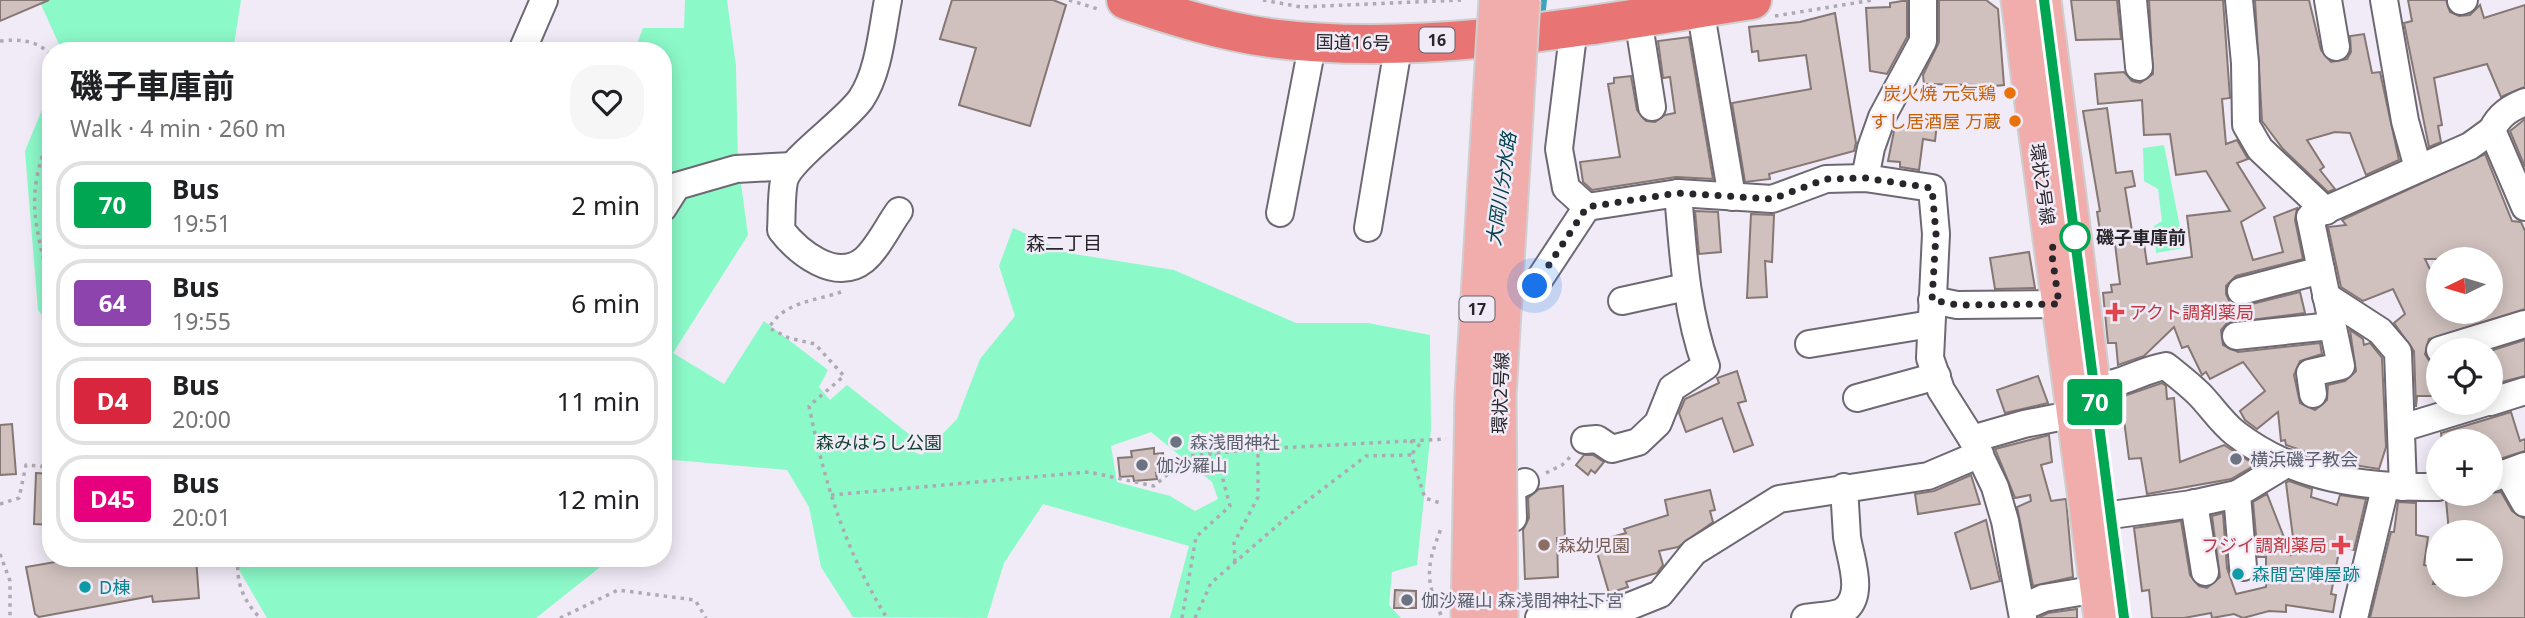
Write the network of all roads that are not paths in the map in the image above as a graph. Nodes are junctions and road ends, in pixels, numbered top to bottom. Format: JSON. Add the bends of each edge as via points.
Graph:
{"nodes":[{"id":1,"x":544,"y":0,"type":"edge"},
{"id":2,"x":888,"y":0,"type":"edge"},
{"id":3,"x":1126,"y":0,"type":"edge"},
{"id":4,"x":1183,"y":0,"type":"edge"},
{"id":5,"x":1523,"y":0,"type":"edge"},
{"id":6,"x":1752,"y":0,"type":"edge"},
{"id":7,"x":1923,"y":0,"type":"edge"},
{"id":8,"x":2018,"y":0,"type":"edge"},
{"id":9,"x":2044,"y":0,"type":"edge"},
{"id":10,"x":2133,"y":0,"type":"edge"},
{"id":11,"x":2239,"y":0,"type":"edge"},
{"id":12,"x":2328,"y":0,"type":"edge"},
{"id":13,"x":2384,"y":0,"type":"edge"},
{"id":14,"x":1700,"y":8,"type":"junction"},
{"id":15,"x":1636,"y":9,"type":"edge"},
{"id":16,"x":1481,"y":11,"type":"edge"},
{"id":17,"x":1574,"y":27,"type":"junction"},
{"id":18,"x":1313,"y":41,"type":"junction"},
{"id":19,"x":526,"y":42,"type":"edge"},
{"id":20,"x":1399,"y":42,"type":"junction"},
{"id":21,"x":2336,"y":47,"type":"dead end"},
{"id":22,"x":2139,"y":67,"type":"dead end"},
{"id":23,"x":2525,"y":102,"type":"edge"},
{"id":24,"x":1652,"y":107,"type":"dead end"},
{"id":25,"x":2491,"y":130,"type":"junction"},
{"id":26,"x":792,"y":166,"type":"junction"},
{"id":27,"x":2418,"y":168,"type":"junction"},
{"id":28,"x":1865,"y":178,"type":"junction"},
{"id":29,"x":1678,"y":193,"type":"junction"},
{"id":30,"x":672,"y":194,"type":"edge"},
{"id":31,"x":1732,"y":197,"type":"junction"},
{"id":32,"x":1587,"y":207,"type":"junction"},
{"id":33,"x":2525,"y":207,"type":"edge"},
{"id":34,"x":899,"y":211,"type":"dead end"},
{"id":35,"x":2326,"y":211,"type":"junction"},
{"id":36,"x":1280,"y":213,"type":"dead end"},
{"id":37,"x":1368,"y":228,"type":"dead end"},
{"id":38,"x":2321,"y":270,"type":"junction"},
{"id":39,"x":1535,"y":286,"type":"dead end"},
{"id":40,"x":1686,"y":287,"type":"junction"},
{"id":41,"x":2241,"y":292,"type":"dead end"},
{"id":42,"x":2326,"y":296,"type":"junction"},
{"id":43,"x":1622,"y":301,"type":"dead end"},
{"id":44,"x":2059,"y":304,"type":"junction"},
{"id":45,"x":1932,"y":312,"type":"junction"},
{"id":46,"x":2525,"y":324,"type":"edge"},
{"id":47,"x":2332,"y":326,"type":"junction"},
{"id":48,"x":2236,"y":335,"type":"dead end"},
{"id":49,"x":2479,"y":338,"type":"edge"},
{"id":50,"x":1809,"y":344,"type":"dead end"},
{"id":51,"x":2426,"y":353,"type":"edge"},
{"id":52,"x":2400,"y":359,"type":"junction"},
{"id":53,"x":1937,"y":376,"type":"junction"},
{"id":54,"x":2094,"y":386,"type":"junction"},
{"id":55,"x":2525,"y":391,"type":"edge"},
{"id":56,"x":2313,"y":394,"type":"dead end"},
{"id":57,"x":1857,"y":398,"type":"dead end"},
{"id":58,"x":2503,"y":398,"type":"edge"},
{"id":59,"x":2075,"y":414,"type":"junction"},
{"id":60,"x":2446,"y":415,"type":"edge"},
{"id":61,"x":2402,"y":428,"type":"junction"},
{"id":62,"x":1585,"y":440,"type":"road end"},
{"id":63,"x":1976,"y":447,"type":"junction"},
{"id":64,"x":2288,"y":463,"type":"junction"},
{"id":65,"x":2508,"y":472,"type":"edge"},
{"id":66,"x":1518,"y":485,"type":"road end"},
{"id":67,"x":1844,"y":487,"type":"junction"},
{"id":68,"x":2426,"y":487,"type":"edge"},
{"id":69,"x":2394,"y":488,"type":"junction"},
{"id":70,"x":2237,"y":494,"type":"junction"},
{"id":71,"x":2194,"y":503,"type":"junction"},
{"id":72,"x":2525,"y":503,"type":"edge"},
{"id":73,"x":2111,"y":515,"type":"junction"},
{"id":74,"x":2243,"y":567,"type":"dead end"},
{"id":75,"x":2206,"y":572,"type":"dead end"},
{"id":76,"x":2099,"y":604,"type":"edge"},
{"id":77,"x":2023,"y":613,"type":"edge"},
{"id":78,"x":1468,"y":618,"type":"edge"},
{"id":79,"x":1502,"y":618,"type":"edge"},
{"id":80,"x":1517,"y":618,"type":"edge"},
{"id":81,"x":1539,"y":618,"type":"edge"},
{"id":82,"x":1586,"y":618,"type":"edge"},
{"id":83,"x":1600,"y":618,"type":"edge"},
{"id":84,"x":1805,"y":618,"type":"edge"},
{"id":85,"x":2124,"y":618,"type":"edge"},
{"id":86,"x":2354,"y":618,"type":"edge"}],
"edges":[{"from":1,"to":19,"type":"street"},
{"from":2,"to":26,"type":"street","via":[[863,96],[846,118]]},
{"from":3,"to":18,"type":"highway","name":"国道16号","number":"16","via":[[1216,28]]},
{"from":4,"to":16,"type":"highway","name":"国道16号","number":"16","via":[[1305,23],[1399,24]]},
{"from":5,"to":79,"type":"main road","name":"環状2号線","number":"17","bridge":true,"via":[[1499,395]]},
{"from":6,"to":14,"type":"highway","name":"国道16号","number":"16"},
{"from":7,"to":28,"type":"street","via":[[1923,41],[1882,117]]},
{"from":8,"to":44,"type":"main road","name":"環状2号線"},
{"from":9,"to":54,"type":"main road","name":"環状2号線"},
{"from":10,"to":22,"type":"street"},
{"from":11,"to":35,"type":"street","via":[[2246,125],[2260,149]]},
{"from":12,"to":21,"type":"street"},
{"from":13,"to":27,"type":"street"},
{"from":14,"to":15,"type":"highway","name":"国道16号","number":"16"},
{"from":14,"to":31,"type":"street"},
{"from":15,"to":16,"type":"highway","name":"国道16号","number":"16"},
{"from":15,"to":17,"type":"highway","name":"国道16号","number":"16"},
{"from":15,"to":24,"type":"street"},
{"from":16,"to":17,"type":"highway","name":"国道16号","number":"16"},
{"from":16,"to":20,"type":"highway","name":"国道16号","number":"16"},
{"from":16,"to":78,"type":"main road","name":"環状2号線","number":"17","bridge":true},
{"from":17,"to":32,"type":"street","via":[[1559,149],[1566,188]]},
{"from":18,"to":20,"type":"highway","name":"国道16号","number":"16"},
{"from":18,"to":36,"type":"street"},
{"from":20,"to":37,"type":"street"},
{"from":23,"to":25,"type":"street","via":[[2510,108]]},
{"from":25,"to":27,"type":"street","via":[[2470,146]]},
{"from":25,"to":33,"type":"street"},
{"from":26,"to":30,"type":"street","via":[[736,169],[677,186]]},
{"from":26,"to":34,"type":"street","via":[[784,180],[781,230],[792,244],[829,268],[863,260]]},
{"from":27,"to":35,"type":"street"},
{"from":28,"to":31,"type":"street","via":[[1826,179],[1772,199]]},
{"from":28,"to":45,"type":"street","via":[[1932,188],[1936,234]]},
{"from":29,"to":31,"type":"street"},
{"from":29,"to":32,"type":"street"},
{"from":29,"to":40,"type":"street"},
{"from":32,"to":39,"type":"street"},
{"from":35,"to":38,"type":"street","via":[[2309,217]]},
{"from":38,"to":41,"type":"street"},
{"from":38,"to":42,"type":"street"},
{"from":40,"to":43,"type":"street"},
{"from":40,"to":62,"type":"street","via":[[1694,334],[1706,366],[1672,388],[1658,423],[1638,442],[1612,449],[1597,439]]},
{"from":42,"to":47,"type":"street"},
{"from":42,"to":52,"type":"street","via":[[2380,331]]},
{"from":44,"to":45,"type":"street","via":[[1957,305]]},
{"from":44,"to":59,"type":"main road","name":"環状2号線"},
{"from":45,"to":50,"type":"street"},
{"from":45,"to":53,"type":"street","via":[[1930,358]]},
{"from":46,"to":49,"type":"street"},
{"from":47,"to":48,"type":"street"},
{"from":47,"to":56,"type":"street","via":[[2341,366],[2310,373]]},
{"from":51,"to":52,"type":"street"},
{"from":52,"to":61,"type":"street"},
{"from":53,"to":57,"type":"street"},
{"from":53,"to":63,"type":"street"},
{"from":54,"to":64,"type":"street","via":[[2110,386],[2166,366],[2199,393],[2233,432]]},
{"from":54,"to":73,"type":"main road","name":"環状2号線"},
{"from":55,"to":58,"type":"street"},
{"from":59,"to":63,"type":"street","via":[[2024,424]]},
{"from":59,"to":76,"type":"main road","name":"環状2号線"},
{"from":60,"to":61,"type":"street"},
{"from":61,"to":69,"type":"street"},
{"from":63,"to":67,"type":"street","via":[[1928,476]]},
{"from":63,"to":77,"type":"street","via":[[2005,521]]},
{"from":64,"to":69,"type":"street","via":[[2319,477]]},
{"from":64,"to":70,"type":"street"},
{"from":65,"to":72,"type":"street"},
{"from":66,"to":80,"type":"street"},
{"from":67,"to":83,"type":"street","via":[[1779,499],[1694,552],[1660,594]]},
{"from":67,"to":84,"type":"street","via":[[1853,597],[1839,613]]},
{"from":68,"to":69,"type":"street"},
{"from":69,"to":86,"type":"street"},
{"from":70,"to":71,"type":"street"},
{"from":70,"to":74,"type":"street"},
{"from":71,"to":73,"type":"street"},
{"from":71,"to":75,"type":"street"},
{"from":73,"to":85,"type":"main road","name":"環状2号線"},
{"from":76,"to":77,"type":"street","via":[[2044,598]]},
{"from":81,"to":82,"type":"street","via":[[1556,614]]}]}
